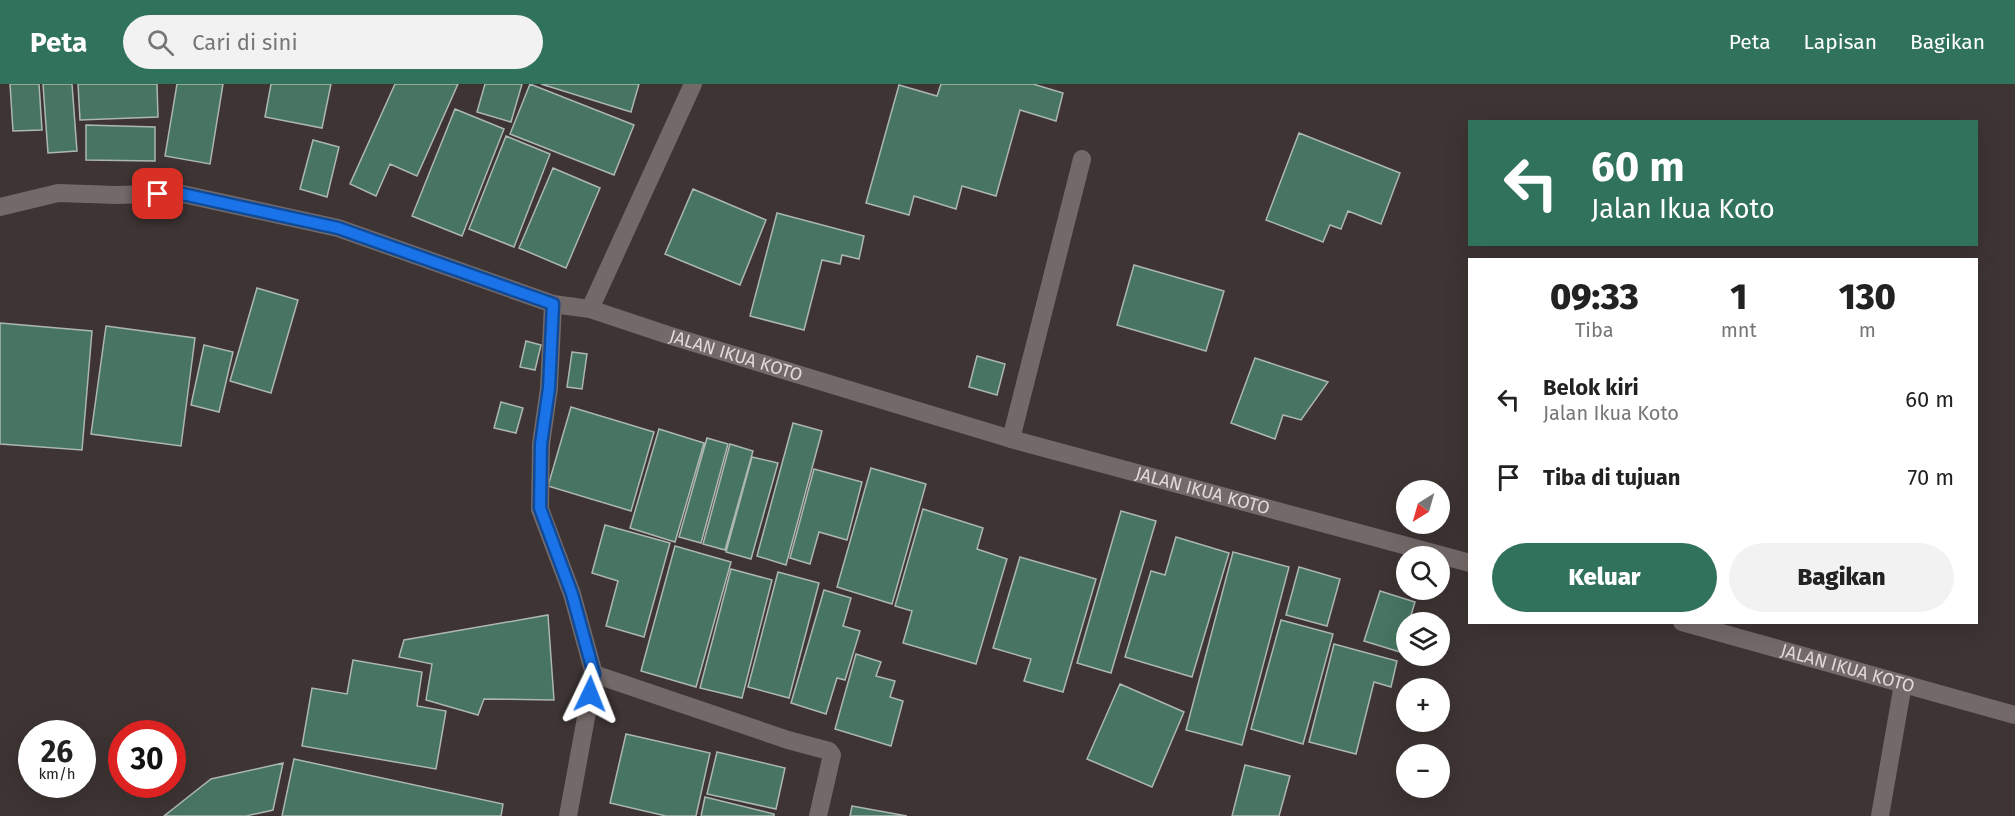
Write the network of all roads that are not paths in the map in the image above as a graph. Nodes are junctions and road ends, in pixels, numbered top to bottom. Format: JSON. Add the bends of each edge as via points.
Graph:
{"nodes":[{"id":1,"x":693,"y":84,"type":"edge"},
{"id":2,"x":1082,"y":159,"type":"dead end"},
{"id":3,"x":0,"y":207,"type":"edge"},
{"id":4,"x":553,"y":304,"type":"junction"},
{"id":5,"x":590,"y":309,"type":"junction"},
{"id":6,"x":1011,"y":439,"type":"junction"},
{"id":7,"x":1468,"y":562,"type":"edge"},
{"id":8,"x":1689,"y":624,"type":"edge"},
{"id":9,"x":594,"y":674,"type":"junction"},
{"id":10,"x":1903,"y":684,"type":"junction"},
{"id":11,"x":2015,"y":715,"type":"edge"},
{"id":12,"x":568,"y":816,"type":"edge"},
{"id":13,"x":818,"y":816,"type":"edge"},
{"id":14,"x":1880,"y":816,"type":"edge"}],
"edges":[{"from":1,"to":5,"type":"street"},
{"from":2,"to":6,"type":"street"},
{"from":3,"to":4,"type":"street","name":"JALAN IKUA KOTO","via":[[58,193],[178,193],[338,228]]},
{"from":4,"to":5,"type":"street","name":"JALAN IKUA KOTO"},
{"from":4,"to":9,"type":"street","via":[[549,388],[541,444],[540,508],[572,594]]},
{"from":5,"to":6,"type":"street","name":"JALAN IKUA KOTO"},
{"from":6,"to":7,"type":"street","name":"JALAN IKUA KOTO"},
{"from":8,"to":10,"type":"street","name":"JALAN IKUA KOTO"},
{"from":9,"to":12,"type":"street"},
{"from":9,"to":13,"type":"street","via":[[829,751],[832,755]]},
{"from":10,"to":11,"type":"street","name":"JALAN IKUA KOTO"},
{"from":10,"to":14,"type":"street"}]}
